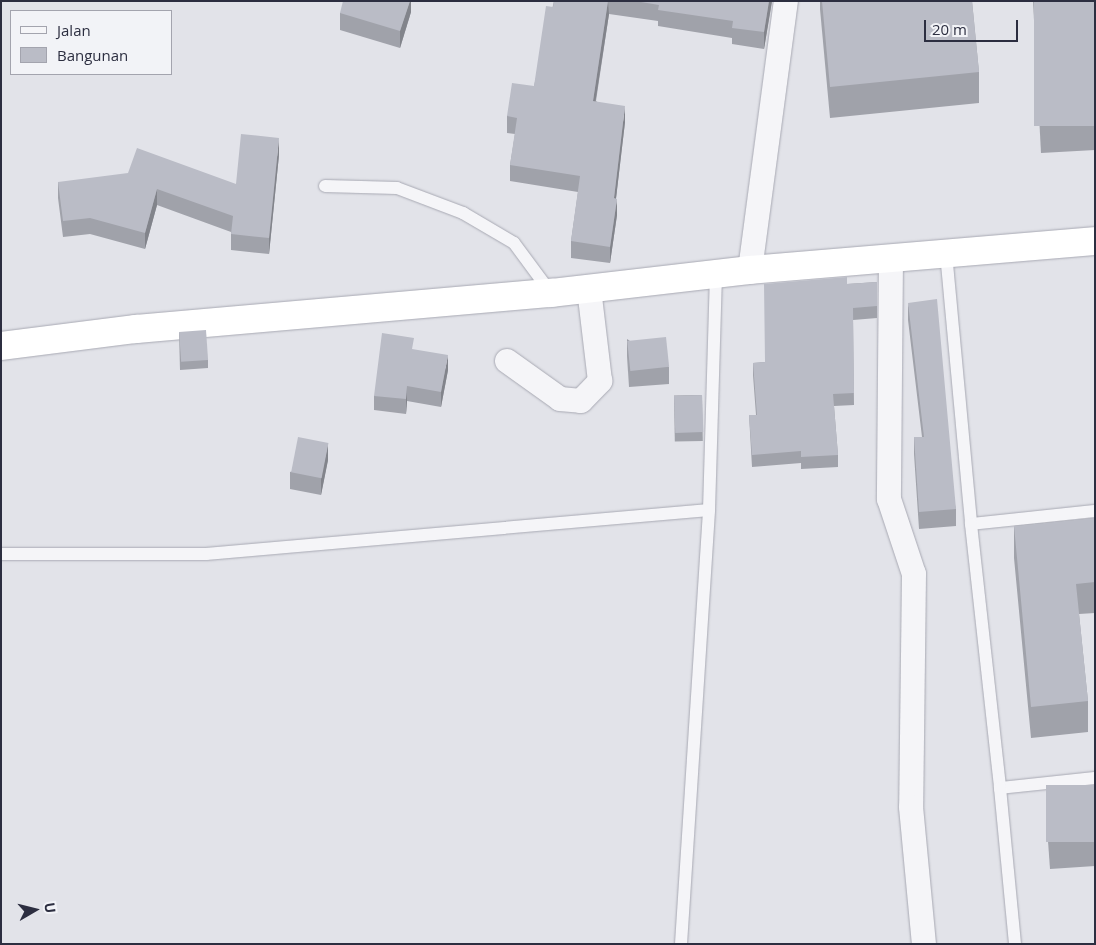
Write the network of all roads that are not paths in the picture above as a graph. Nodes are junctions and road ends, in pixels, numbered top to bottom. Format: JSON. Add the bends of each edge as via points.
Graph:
{"nodes":[{"id":1,"x":786,"y":1,"type":"edge"},
{"id":2,"x":325,"y":186,"type":"dead end"},
{"id":3,"x":1095,"y":241,"type":"edge"},
{"id":4,"x":946,"y":253,"type":"junction"},
{"id":5,"x":891,"y":258,"type":"junction"},
{"id":6,"x":750,"y":270,"type":"junction"},
{"id":7,"x":716,"y":274,"type":"junction"},
{"id":8,"x":589,"y":289,"type":"junction"},
{"id":9,"x":551,"y":293,"type":"junction"},
{"id":10,"x":1,"y":346,"type":"edge"},
{"id":11,"x":507,"y":361,"type":"dead end"},
{"id":12,"x":709,"y":510,"type":"junction"},
{"id":13,"x":1095,"y":511,"type":"edge"},
{"id":14,"x":971,"y":524,"type":"junction"},
{"id":15,"x":1,"y":554,"type":"edge"},
{"id":16,"x":1095,"y":778,"type":"edge"},
{"id":17,"x":1000,"y":788,"type":"junction"},
{"id":18,"x":681,"y":944,"type":"edge"},
{"id":19,"x":924,"y":944,"type":"edge"},
{"id":20,"x":1015,"y":944,"type":"edge"}],
"edges":[{"from":1,"to":6,"type":"street"},
{"from":2,"to":9,"type":"lane","via":[[398,188],[463,213],[514,242]]},
{"from":3,"to":4,"type":"highway"},
{"from":4,"to":5,"type":"highway"},
{"from":4,"to":14,"type":"lane"},
{"from":5,"to":6,"type":"highway"},
{"from":5,"to":19,"type":"street","via":[[890,499],[914,574],[911,807]]},
{"from":6,"to":7,"type":"highway"},
{"from":7,"to":8,"type":"highway"},
{"from":7,"to":12,"type":"lane"},
{"from":8,"to":9,"type":"highway"},
{"from":8,"to":11,"type":"street","via":[[600,381],[581,401],[560,399]]},
{"from":9,"to":10,"type":"highway","via":[[136,329]]},
{"from":12,"to":15,"type":"lane","via":[[206,554]]},
{"from":12,"to":18,"type":"lane"},
{"from":13,"to":14,"type":"lane"},
{"from":14,"to":17,"type":"lane"},
{"from":16,"to":17,"type":"lane"},
{"from":17,"to":20,"type":"lane"}]}
